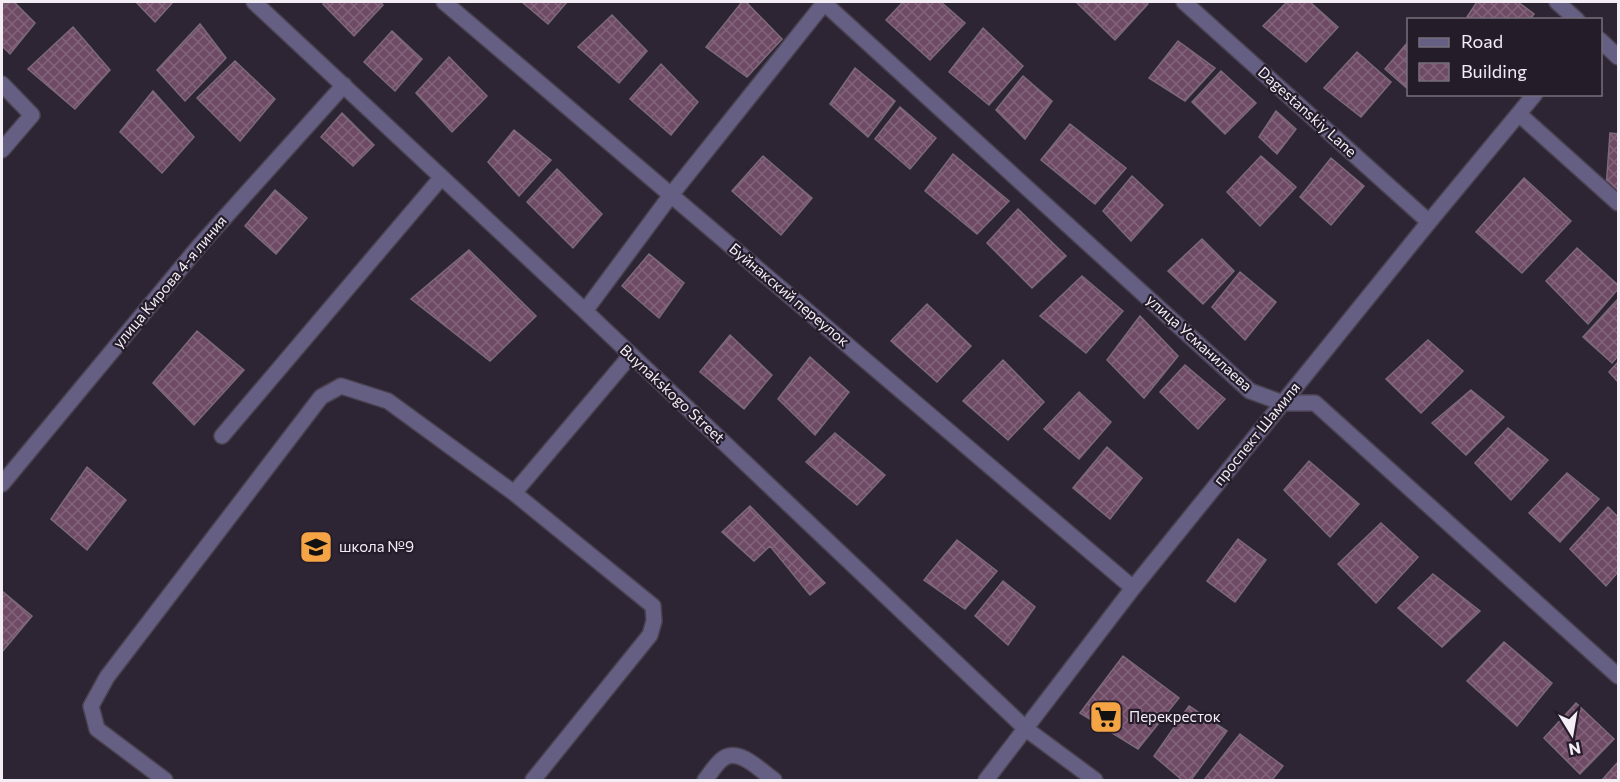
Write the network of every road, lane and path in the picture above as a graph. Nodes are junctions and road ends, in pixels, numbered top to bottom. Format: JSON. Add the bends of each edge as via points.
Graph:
{"nodes":[{"id":1,"x":254,"y":2,"type":"edge"},
{"id":2,"x":444,"y":2,"type":"edge"},
{"id":3,"x":824,"y":2,"type":"edge"},
{"id":4,"x":1184,"y":2,"type":"edge"},
{"id":5,"x":1557,"y":2,"type":"edge"},
{"id":6,"x":1575,"y":18,"type":"edge"},
{"id":7,"x":1602,"y":42,"type":"edge"},
{"id":8,"x":1618,"y":57,"type":"edge"},
{"id":9,"x":2,"y":84,"type":"edge"},
{"id":10,"x":344,"y":85,"type":"junction"},
{"id":11,"x":1534,"y":96,"type":"edge"},
{"id":12,"x":1520,"y":115,"type":"junction"},
{"id":13,"x":2,"y":150,"type":"edge"},
{"id":14,"x":441,"y":178,"type":"junction"},
{"id":15,"x":671,"y":195,"type":"junction"},
{"id":16,"x":1618,"y":203,"type":"edge"},
{"id":17,"x":1429,"y":222,"type":"junction"},
{"id":18,"x":585,"y":311,"type":"junction"},
{"id":19,"x":631,"y":355,"type":"junction"},
{"id":20,"x":1282,"y":403,"type":"junction"},
{"id":21,"x":222,"y":436,"type":"dead end"},
{"id":22,"x":2,"y":484,"type":"edge"},
{"id":23,"x":514,"y":493,"type":"junction"},
{"id":24,"x":1133,"y":588,"type":"junction"},
{"id":25,"x":1618,"y":676,"type":"edge"},
{"id":26,"x":1026,"y":729,"type":"junction"},
{"id":27,"x":165,"y":780,"type":"edge"},
{"id":28,"x":533,"y":780,"type":"edge"},
{"id":29,"x":705,"y":780,"type":"edge"},
{"id":30,"x":774,"y":780,"type":"edge"},
{"id":31,"x":986,"y":780,"type":"edge"},
{"id":32,"x":1095,"y":780,"type":"edge"}],
"edges":[{"from":1,"to":10,"type":"street","name":"Buynakskogo Street"},
{"from":2,"to":15,"type":"street","name":"Буйнакский переулок"},
{"from":3,"to":15,"type":"street"},
{"from":3,"to":20,"type":"street","name":"улица Усманилаева","via":[[1250,391]]},
{"from":4,"to":17,"type":"street","name":"Dagestanskiy Lane"},
{"from":5,"to":6,"type":"street"},
{"from":7,"to":8,"type":"street"},
{"from":9,"to":13,"type":"street","via":[[32,116]]},
{"from":10,"to":14,"type":"street","name":"Buynakskogo Street"},
{"from":10,"to":22,"type":"street","name":"улица Кирова 4-я линия","via":[[200,245]]},
{"from":11,"to":12,"type":"street","name":"проспект Шамиля"},
{"from":12,"to":16,"type":"street"},
{"from":12,"to":17,"type":"street","name":"проспект Шамиля"},
{"from":14,"to":18,"type":"street","name":"Buynakskogo Street"},
{"from":14,"to":21,"type":"street"},
{"from":15,"to":18,"type":"street"},
{"from":15,"to":24,"type":"street","name":"Буйнакский переулок"},
{"from":17,"to":20,"type":"street","name":"проспект Шамиля"},
{"from":18,"to":19,"type":"street","name":"Buynakskogo Street"},
{"from":19,"to":23,"type":"street"},
{"from":19,"to":26,"type":"street","name":"Buynakskogo Street"},
{"from":20,"to":24,"type":"street","name":"проспект Шамиля"},
{"from":20,"to":25,"type":"street","name":"улица Усманилаева","via":[[1315,403]]},
{"from":23,"to":27,"type":"street","via":[[388,401],[341,386],[321,397],[107,677],[91,706],[97,729]]},
{"from":23,"to":28,"type":"street","via":[[653,606],[654,621],[650,635]]},
{"from":24,"to":26,"type":"street","name":"проспект Шамиля"},
{"from":26,"to":31,"type":"street","name":"проспект Шамиля"},
{"from":26,"to":32,"type":"street","name":"Buynakskogo Street"},
{"from":29,"to":30,"type":"street","via":[[723,758],[735,755]]}]}
